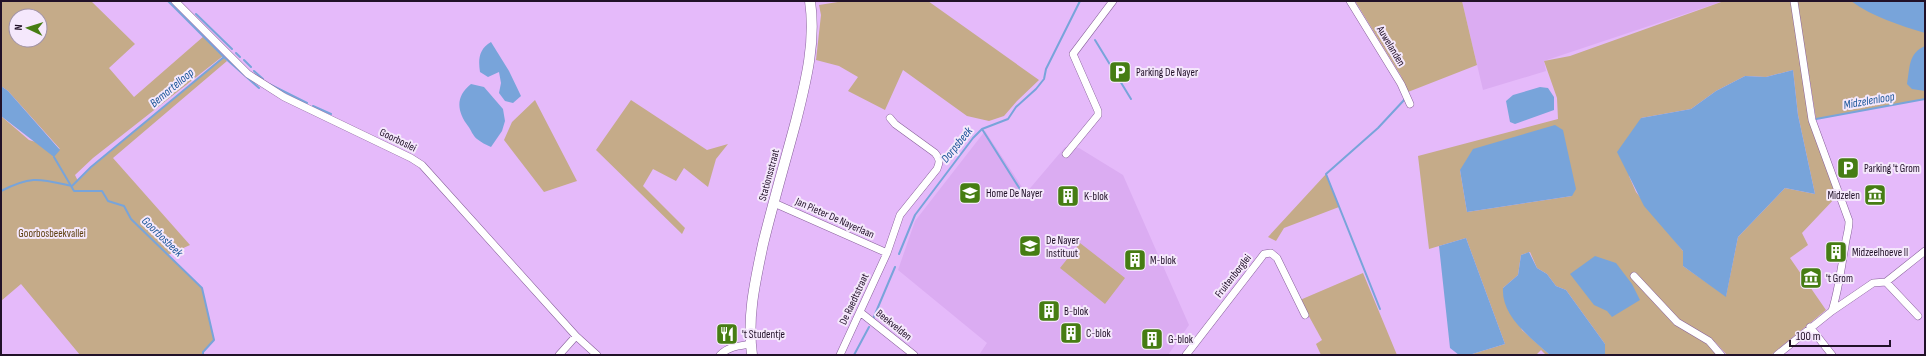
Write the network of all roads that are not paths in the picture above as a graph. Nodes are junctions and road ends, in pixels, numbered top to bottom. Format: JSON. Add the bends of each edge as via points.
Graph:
{"nodes":[{"id":1,"x":175,"y":1,"type":"edge"},
{"id":2,"x":810,"y":1,"type":"edge"},
{"id":3,"x":1113,"y":1,"type":"edge"},
{"id":4,"x":1350,"y":1,"type":"edge"},
{"id":5,"x":1794,"y":1,"type":"edge"},
{"id":6,"x":1410,"y":104,"type":"dead end"},
{"id":7,"x":890,"y":118,"type":"dead end"},
{"id":8,"x":1066,"y":154,"type":"dead end"},
{"id":9,"x":774,"y":203,"type":"junction"},
{"id":10,"x":1925,"y":251,"type":"edge"},
{"id":11,"x":887,"y":253,"type":"junction"},
{"id":12,"x":1634,"y":276,"type":"dead end"},
{"id":13,"x":1886,"y":282,"type":"junction"},
{"id":14,"x":1832,"y":311,"type":"junction"},
{"id":15,"x":860,"y":312,"type":"junction"},
{"id":16,"x":1305,"y":315,"type":"dead end"},
{"id":17,"x":1918,"y":316,"type":"dead end"},
{"id":18,"x":1810,"y":327,"type":"junction"},
{"id":19,"x":576,"y":336,"type":"junction"},
{"id":20,"x":750,"y":344,"type":"junction"},
{"id":21,"x":558,"y":355,"type":"edge"},
{"id":22,"x":597,"y":355,"type":"edge"},
{"id":23,"x":720,"y":355,"type":"edge"},
{"id":24,"x":752,"y":355,"type":"edge"},
{"id":25,"x":840,"y":355,"type":"edge"},
{"id":26,"x":914,"y":355,"type":"edge"},
{"id":27,"x":1186,"y":355,"type":"edge"},
{"id":28,"x":1721,"y":355,"type":"edge"},
{"id":29,"x":1777,"y":355,"type":"edge"},
{"id":30,"x":1832,"y":355,"type":"edge"}],
"edges":[{"from":1,"to":19,"type":"street","name":"Goorboslei","via":[[248,74],[265,86],[422,165]]},
{"from":2,"to":9,"type":"street","name":"Stationsstraat","via":[[812,26],[808,68]]},
{"from":3,"to":8,"type":"street","via":[[1073,54],[1098,115]]},
{"from":4,"to":6,"type":"street","name":"Auwelanden","via":[[1401,84]]},
{"from":5,"to":14,"type":"street","via":[[1812,120],[1849,221],[1839,289]]},
{"from":7,"to":11,"type":"street","name":"De Raedtstraat","via":[[935,153],[940,163],[900,215]]},
{"from":9,"to":11,"type":"street","name":"Jan Pieter De Nayerlaan"},
{"from":9,"to":20,"type":"street","name":"Stationsstraat","via":[[751,300]]},
{"from":10,"to":13,"type":"street"},
{"from":11,"to":15,"type":"street","name":"De Raedtstraat"},
{"from":12,"to":28,"type":"street","via":[[1677,322],[1709,341]]},
{"from":13,"to":14,"type":"street","via":[[1873,283]]},
{"from":13,"to":17,"type":"street"},
{"from":14,"to":18,"type":"street"},
{"from":15,"to":25,"type":"street","name":"De Raedtstraat"},
{"from":15,"to":26,"type":"street","name":"Beekvelden"},
{"from":16,"to":27,"type":"street","name":"Fruitenborglei","via":[[1277,258],[1272,253],[1264,254]]},
{"from":18,"to":29,"type":"street"},
{"from":18,"to":30,"type":"street"},
{"from":19,"to":21,"type":"street"},
{"from":19,"to":22,"type":"street","name":"Goorboslei"},
{"from":20,"to":23,"type":"street","via":[[736,346]]},
{"from":20,"to":24,"type":"street","name":"Stationsstraat"}]}
